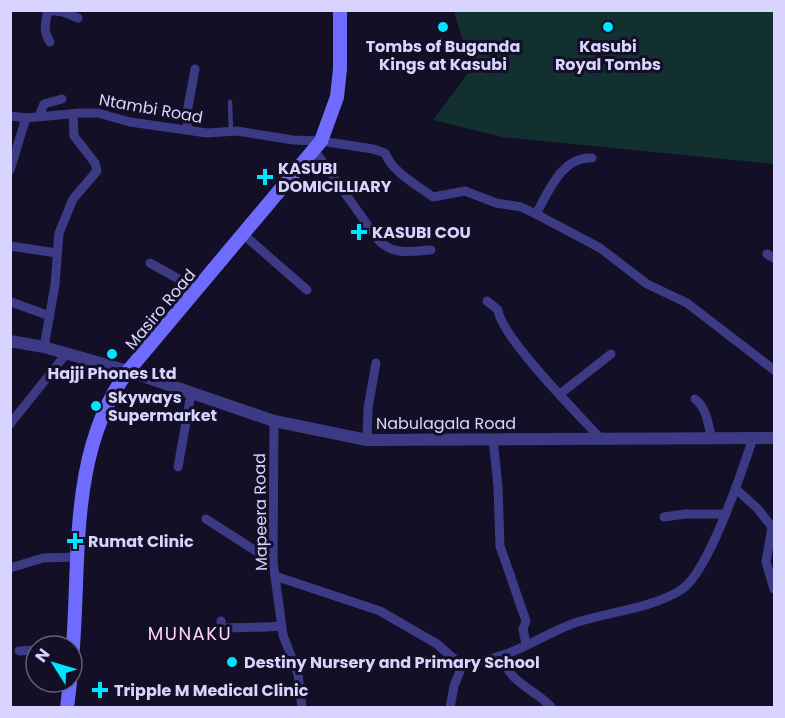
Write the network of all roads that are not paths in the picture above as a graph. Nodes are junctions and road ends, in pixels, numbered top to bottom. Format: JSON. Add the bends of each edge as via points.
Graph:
{"nodes":[{"id":1,"x":340,"y":10,"type":"edge"},
{"id":2,"x":47,"y":11,"type":"edge"},
{"id":3,"x":78,"y":18,"type":"dead end"},
{"id":4,"x":50,"y":42,"type":"dead end"},
{"id":5,"x":195,"y":69,"type":"dead end"},
{"id":6,"x":62,"y":99,"type":"dead end"},
{"id":7,"x":230,"y":102,"type":"dead end"},
{"id":8,"x":73,"y":114,"type":"junction"},
{"id":9,"x":10,"y":116,"type":"edge"},
{"id":10,"x":39,"y":116,"type":"junction"},
{"id":11,"x":26,"y":118,"type":"junction"},
{"id":12,"x":187,"y":129,"type":"junction"},
{"id":13,"x":231,"y":132,"type":"junction"},
{"id":14,"x":318,"y":146,"type":"junction"},
{"id":15,"x":592,"y":158,"type":"dead end"},
{"id":16,"x":10,"y":170,"type":"edge"},
{"id":17,"x":536,"y":214,"type":"junction"},
{"id":18,"x":244,"y":234,"type":"junction"},
{"id":19,"x":10,"y":246,"type":"edge"},
{"id":20,"x":431,"y":250,"type":"dead end"},
{"id":21,"x":57,"y":253,"type":"junction"},
{"id":22,"x":150,"y":263,"type":"dead end"},
{"id":23,"x":198,"y":290,"type":"junction"},
{"id":24,"x":307,"y":290,"type":"dead end"},
{"id":25,"x":488,"y":301,"type":"dead end"},
{"id":26,"x":10,"y":302,"type":"edge"},
{"id":27,"x":50,"y":316,"type":"junction"},
{"id":28,"x":10,"y":341,"type":"edge"},
{"id":29,"x":44,"y":347,"type":"junction"},
{"id":30,"x":66,"y":354,"type":"junction"},
{"id":31,"x":611,"y":354,"type":"dead end"},
{"id":32,"x":376,"y":363,"type":"dead end"},
{"id":33,"x":774,"y":370,"type":"edge"},
{"id":34,"x":128,"y":371,"type":"junction"},
{"id":35,"x":191,"y":394,"type":"junction"},
{"id":36,"x":560,"y":394,"type":"junction"},
{"id":37,"x":695,"y":399,"type":"dead end"},
{"id":38,"x":274,"y":421,"type":"junction"},
{"id":39,"x":10,"y":424,"type":"edge"},
{"id":40,"x":753,"y":438,"type":"junction"},
{"id":41,"x":774,"y":438,"type":"edge"},
{"id":42,"x":492,"y":439,"type":"junction"},
{"id":43,"x":712,"y":439,"type":"junction"},
{"id":44,"x":367,"y":440,"type":"junction"},
{"id":45,"x":601,"y":440,"type":"junction"},
{"id":46,"x":178,"y":467,"type":"dead end"},
{"id":47,"x":736,"y":490,"type":"junction"},
{"id":48,"x":726,"y":514,"type":"junction"},
{"id":49,"x":664,"y":517,"type":"dead end"},
{"id":50,"x":206,"y":519,"type":"dead end"},
{"id":51,"x":78,"y":557,"type":"junction"},
{"id":52,"x":273,"y":562,"type":"junction"},
{"id":53,"x":10,"y":568,"type":"edge"},
{"id":54,"x":275,"y":576,"type":"junction"},
{"id":55,"x":774,"y":589,"type":"edge"},
{"id":56,"x":221,"y":621,"type":"dead end"},
{"id":57,"x":281,"y":626,"type":"junction"},
{"id":58,"x":73,"y":634,"type":"edge"},
{"id":59,"x":526,"y":644,"type":"junction"},
{"id":60,"x":19,"y":651,"type":"dead end"},
{"id":61,"x":24,"y":651,"type":"edge"},
{"id":62,"x":507,"y":654,"type":"junction"},
{"id":63,"x":462,"y":666,"type":"junction"},
{"id":64,"x":302,"y":708,"type":"edge"},
{"id":65,"x":450,"y":708,"type":"edge"},
{"id":66,"x":552,"y":708,"type":"edge"}],
"edges":[{"from":1,"to":14,"type":"main road","name":"Masiro Road","via":[[337,97]]},
{"from":2,"to":3,"type":"street"},
{"from":2,"to":4,"type":"street","via":[[45,35]]},
{"from":5,"to":12,"type":"street"},
{"from":6,"to":10,"type":"street","via":[[44,104]]},
{"from":7,"to":13,"type":"lane"},
{"from":8,"to":10,"type":"street","name":"Ntambi Road"},
{"from":8,"to":12,"type":"street","name":"Ntambi Road","via":[[98,113],[130,122]]},
{"from":8,"to":21,"type":"street","via":[[74,136],[97,171],[68,207]]},
{"from":9,"to":11,"type":"street","name":"Ntambi Road"},
{"from":10,"to":11,"type":"street","name":"Ntambi Road"},
{"from":11,"to":16,"type":"street"},
{"from":12,"to":13,"type":"street","name":"Ntambi Road"},
{"from":13,"to":14,"type":"street","name":"Ntambi Road"},
{"from":14,"to":17,"type":"street","name":"Ntambi Road","via":[[385,153],[399,172],[433,197],[462,190]]},
{"from":14,"to":18,"type":"main road","name":"Masiro Road"},
{"from":14,"to":20,"type":"street","via":[[379,242],[398,252]]},
{"from":15,"to":17,"type":"street","via":[[568,165]]},
{"from":17,"to":33,"type":"street","name":"Ntambi Road","via":[[600,248],[647,284],[687,303]]},
{"from":18,"to":23,"type":"main road","name":"Masiro Road"},
{"from":18,"to":24,"type":"street"},
{"from":19,"to":21,"type":"street"},
{"from":21,"to":27,"type":"street"},
{"from":22,"to":23,"type":"street"},
{"from":23,"to":34,"type":"main road","name":"Masiro Road"},
{"from":25,"to":36,"type":"street","via":[[498,310],[509,337]]},
{"from":26,"to":27,"type":"street"},
{"from":27,"to":29,"type":"street"},
{"from":28,"to":29,"type":"street","name":"Nabulagala Road"},
{"from":29,"to":30,"type":"street","name":"Nabulagala Road"},
{"from":30,"to":34,"type":"street","name":"Nabulagala Road"},
{"from":30,"to":39,"type":"street"},
{"from":31,"to":36,"type":"street"},
{"from":32,"to":44,"type":"street"},
{"from":34,"to":35,"type":"street","name":"Nabulagala Road"},
{"from":34,"to":51,"type":"main road","name":"Masiro Road","via":[[111,395],[93,441]]},
{"from":35,"to":38,"type":"street","name":"Nabulagala Road"},
{"from":35,"to":46,"type":"street"},
{"from":36,"to":45,"type":"street"},
{"from":37,"to":43,"type":"street","via":[[705,411]]},
{"from":38,"to":44,"type":"street","name":"Nabulagala Road"},
{"from":38,"to":52,"type":"street","name":"Mapeera Road"},
{"from":40,"to":41,"type":"street","name":"Nabulagala Road"},
{"from":40,"to":43,"type":"street","name":"Nabulagala Road"},
{"from":40,"to":47,"type":"street"},
{"from":42,"to":44,"type":"street","name":"Nabulagala Road"},
{"from":42,"to":45,"type":"street","name":"Nabulagala Road"},
{"from":42,"to":59,"type":"street","via":[[500,546],[526,621]]},
{"from":43,"to":45,"type":"street","name":"Nabulagala Road"},
{"from":47,"to":48,"type":"street"},
{"from":47,"to":55,"type":"street","via":[[770,523],[766,562]]},
{"from":48,"to":49,"type":"street"},
{"from":48,"to":59,"type":"street","via":[[697,572],[680,591],[573,623]]},
{"from":50,"to":52,"type":"street"},
{"from":51,"to":53,"type":"street","via":[[43,558]]},
{"from":51,"to":58,"type":"main road","name":"Masiro Road"},
{"from":52,"to":54,"type":"street","name":"Mapeera Road"},
{"from":54,"to":57,"type":"street","name":"Mapeera Road"},
{"from":54,"to":63,"type":"street","via":[[380,611],[437,644]]},
{"from":56,"to":57,"type":"street","via":[[222,628]]},
{"from":57,"to":64,"type":"street","name":"Mapeera Road","via":[[298,674]]},
{"from":59,"to":62,"type":"street"},
{"from":60,"to":61,"type":"street"},
{"from":62,"to":63,"type":"street"},
{"from":62,"to":66,"type":"street","via":[[511,674]]},
{"from":63,"to":65,"type":"street"}]}
